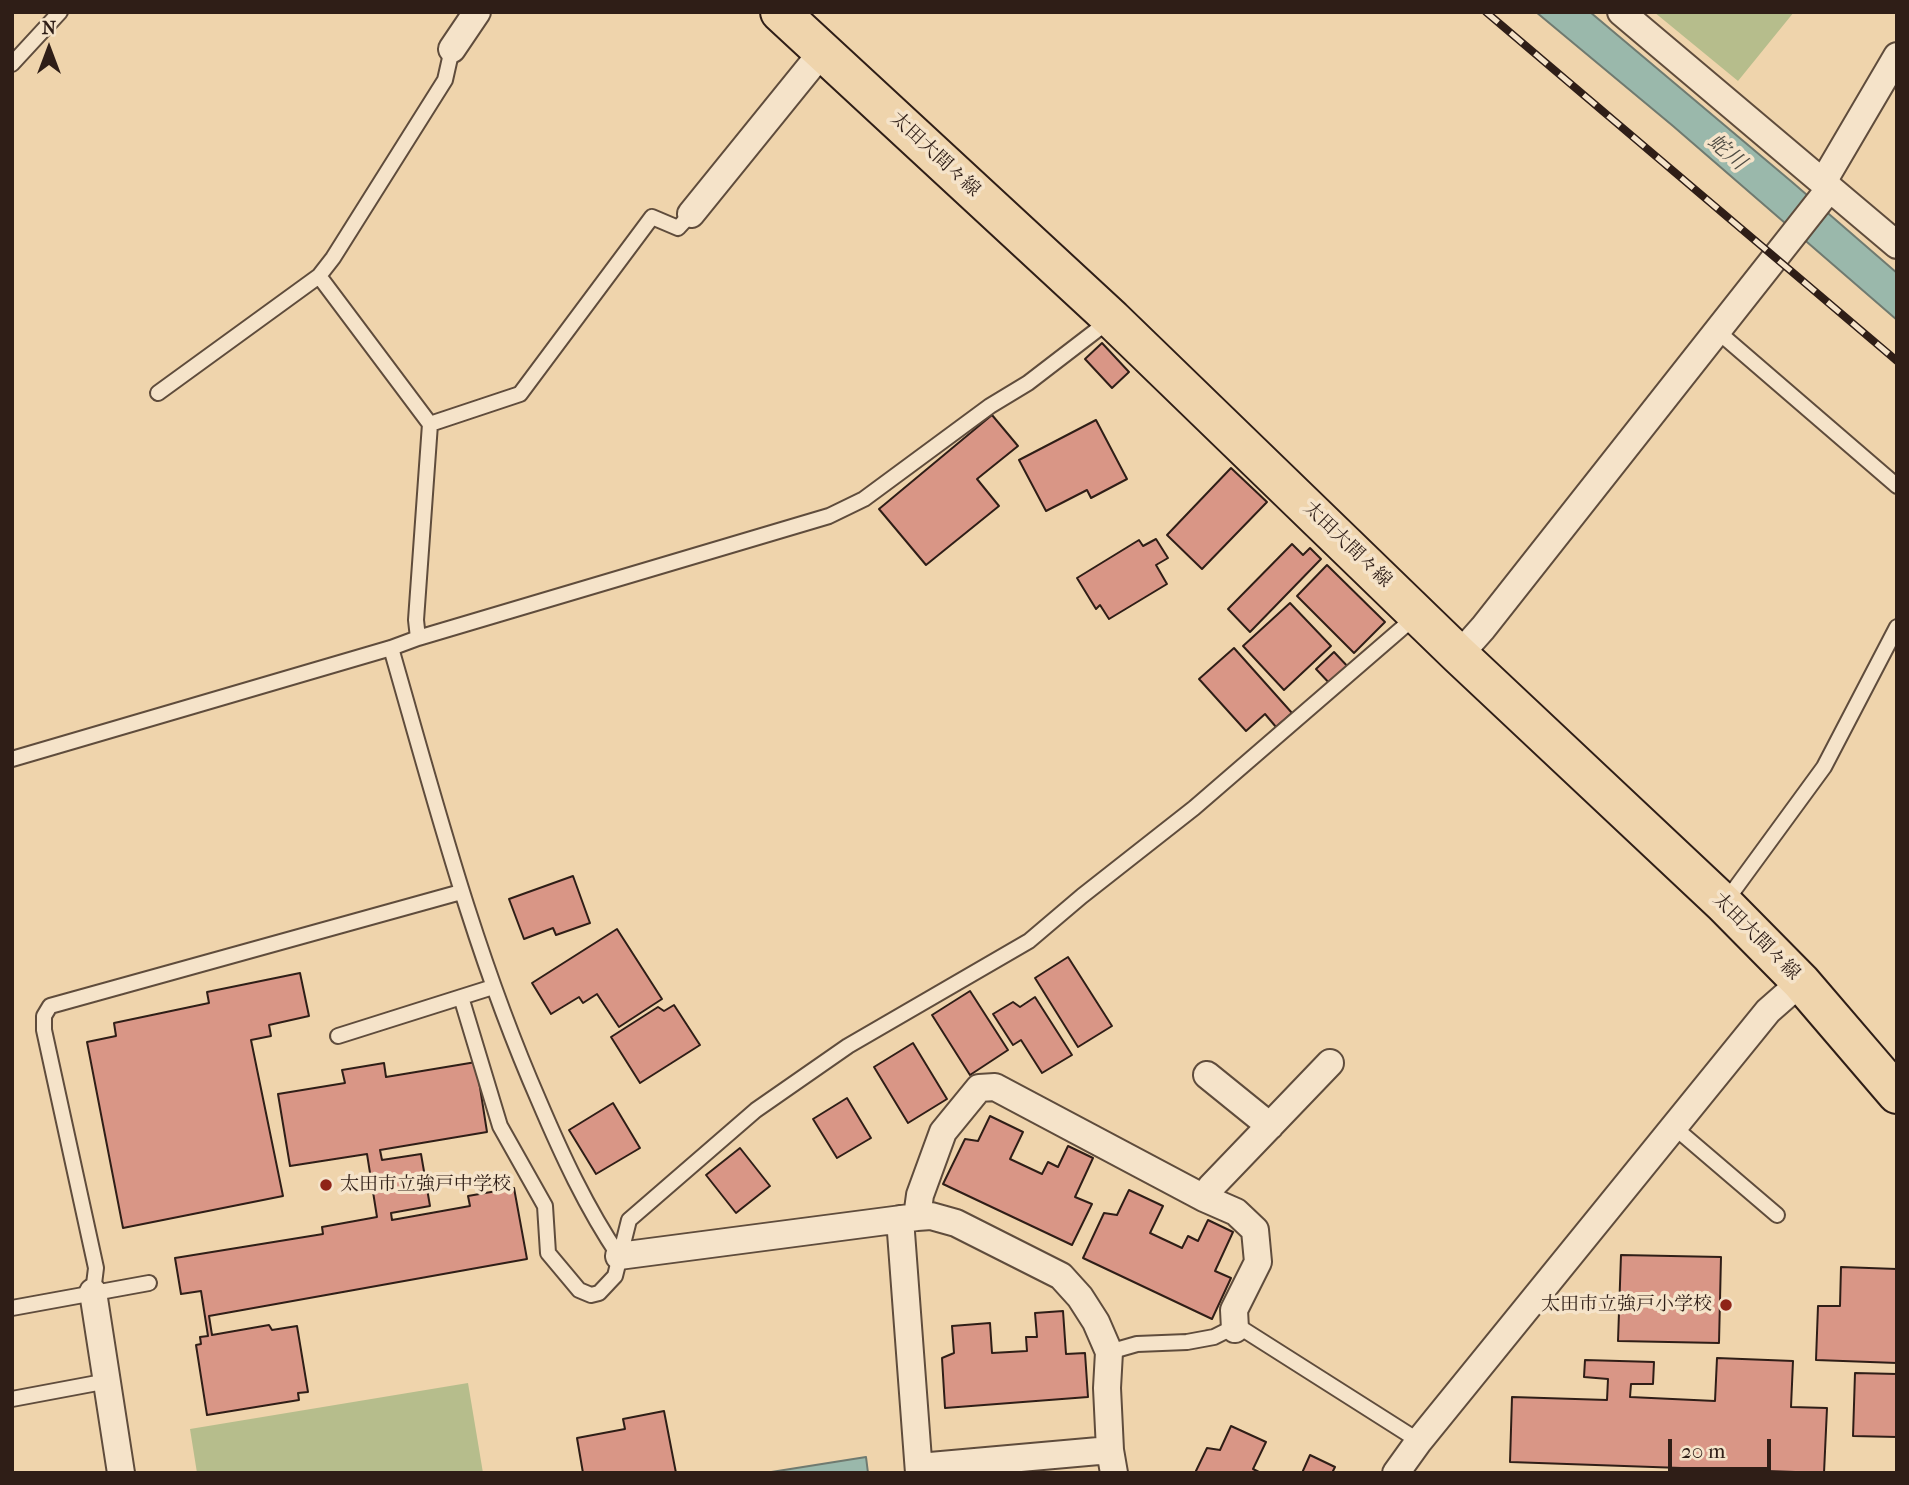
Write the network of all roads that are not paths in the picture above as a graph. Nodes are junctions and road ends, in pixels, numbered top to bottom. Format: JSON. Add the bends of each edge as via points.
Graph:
{"nodes":[{"id":1,"x":60,"y":12,"type":"edge"},
{"id":2,"x":477,"y":12,"type":"edge"},
{"id":3,"x":780,"y":12,"type":"edge"},
{"id":4,"x":1621,"y":12,"type":"edge"},
{"id":5,"x":452,"y":49,"type":"joint"},
{"id":6,"x":823,"y":51,"type":"junction"},
{"id":7,"x":1897,"y":56,"type":"edge"},
{"id":8,"x":12,"y":64,"type":"edge"},
{"id":9,"x":1825,"y":189,"type":"junction"},
{"id":10,"x":691,"y":214,"type":"joint"},
{"id":11,"x":1897,"y":245,"type":"edge"},
{"id":12,"x":319,"y":276,"type":"junction"},
{"id":13,"x":1112,"y":319,"type":"junction"},
{"id":14,"x":1716,"y":330,"type":"junction"},
{"id":15,"x":158,"y":393,"type":"dead end"},
{"id":16,"x":430,"y":424,"type":"junction"},
{"id":17,"x":1897,"y":486,"type":"edge"},
{"id":18,"x":1419,"y":614,"type":"junction"},
{"id":19,"x":1897,"y":627,"type":"edge"},
{"id":20,"x":418,"y":638,"type":"junction"},
{"id":21,"x":391,"y":649,"type":"junction"},
{"id":22,"x":1459,"y":655,"type":"junction"},
{"id":23,"x":12,"y":759,"type":"edge"},
{"id":24,"x":461,"y":892,"type":"junction"},
{"id":25,"x":1724,"y":904,"type":"junction"},
{"id":26,"x":1801,"y":982,"type":"junction"},
{"id":27,"x":494,"y":987,"type":"junction"},
{"id":28,"x":461,"y":997,"type":"junction"},
{"id":29,"x":338,"y":1036,"type":"dead end"},
{"id":30,"x":1330,"y":1063,"type":"dead end"},
{"id":31,"x":1207,"y":1074,"type":"dead end"},
{"id":32,"x":1897,"y":1094,"type":"edge"},
{"id":33,"x":1270,"y":1126,"type":"junction"},
{"id":34,"x":1674,"y":1127,"type":"junction"},
{"id":35,"x":1204,"y":1198,"type":"junction"},
{"id":36,"x":1777,"y":1215,"type":"dead end"},
{"id":37,"x":909,"y":1218,"type":"junction"},
{"id":38,"x":619,"y":1256,"type":"junction"},
{"id":39,"x":149,"y":1283,"type":"dead end"},
{"id":40,"x":93,"y":1292,"type":"junction"},
{"id":41,"x":12,"y":1308,"type":"edge"},
{"id":42,"x":1235,"y":1329,"type":"junction"},
{"id":43,"x":1109,"y":1352,"type":"junction"},
{"id":44,"x":108,"y":1381,"type":"junction"},
{"id":45,"x":12,"y":1398,"type":"edge"},
{"id":46,"x":1419,"y":1441,"type":"junction"},
{"id":47,"x":1112,"y":1461,"type":"edge"},
{"id":48,"x":919,"y":1470,"type":"edge"},
{"id":49,"x":121,"y":1473,"type":"edge"},
{"id":50,"x":1396,"y":1473,"type":"edge"}],
"edges":[{"from":1,"to":8,"type":"lane"},
{"from":2,"to":5,"type":"street"},
{"from":3,"to":6,"type":"main road","name":"太田大間々線"},
{"from":4,"to":9,"type":"street"},
{"from":5,"to":12,"type":"lane","via":[[445,80]]},
{"from":6,"to":10,"type":"street"},
{"from":6,"to":13,"type":"main road","name":"太田大間々線"},
{"from":7,"to":9,"type":"street"},
{"from":9,"to":11,"type":"street"},
{"from":9,"to":14,"type":"street"},
{"from":10,"to":16,"type":"lane","via":[[678,228],[652,217],[520,394]]},
{"from":12,"to":15,"type":"lane"},
{"from":12,"to":16,"type":"lane"},
{"from":13,"to":18,"type":"main road","name":"太田大間々線"},
{"from":13,"to":20,"type":"lane","via":[[864,499],[828,516]]},
{"from":14,"to":17,"type":"lane"},
{"from":14,"to":22,"type":"street"},
{"from":16,"to":20,"type":"lane","via":[[415,620]]},
{"from":18,"to":22,"type":"main road","name":"太田大間々線"},
{"from":18,"to":38,"type":"lane","via":[[1194,808],[1029,941],[848,1046],[756,1110],[629,1220]]},
{"from":19,"to":25,"type":"lane","via":[[1824,767]]},
{"from":20,"to":21,"type":"lane"},
{"from":21,"to":23,"type":"lane"},
{"from":21,"to":24,"type":"lane"},
{"from":22,"to":25,"type":"main road","name":"太田大間々線"},
{"from":24,"to":27,"type":"lane"},
{"from":24,"to":40,"type":"lane","via":[[50,1006],[44,1030],[96,1268]]},
{"from":25,"to":26,"type":"main road","name":"太田大間々線"},
{"from":26,"to":32,"type":"main road","name":"太田大間々線"},
{"from":26,"to":34,"type":"street","via":[[1768,1012]]},
{"from":27,"to":28,"type":"lane"},
{"from":27,"to":38,"type":"lane","via":[[555,1139],[594,1219]]},
{"from":28,"to":29,"type":"lane"},
{"from":28,"to":38,"type":"lane","via":[[499,1126],[545,1206],[548,1253],[572,1285],[591,1295],[615,1276]]},
{"from":30,"to":33,"type":"street"},
{"from":31,"to":33,"type":"street"},
{"from":33,"to":35,"type":"street"},
{"from":34,"to":36,"type":"lane"},
{"from":34,"to":46,"type":"street"},
{"from":35,"to":37,"type":"street","via":[[995,1087],[979,1088],[943,1132]]},
{"from":35,"to":42,"type":"street","via":[[1236,1212],[1255,1230],[1258,1262],[1234,1310]]},
{"from":37,"to":38,"type":"street"},
{"from":37,"to":43,"type":"street","via":[[931,1216],[956,1223],[1060,1276],[1080,1297]]},
{"from":37,"to":48,"type":"street"},
{"from":39,"to":40,"type":"lane"},
{"from":40,"to":41,"type":"lane"},
{"from":40,"to":44,"type":"street"},
{"from":42,"to":43,"type":"lane","via":[[1187,1342],[1137,1344]]},
{"from":42,"to":46,"type":"lane","via":[[1241,1328]]},
{"from":43,"to":47,"type":"street"},
{"from":44,"to":45,"type":"lane"},
{"from":44,"to":49,"type":"street"},
{"from":46,"to":50,"type":"street"},
{"from":47,"to":48,"type":"street"}]}
